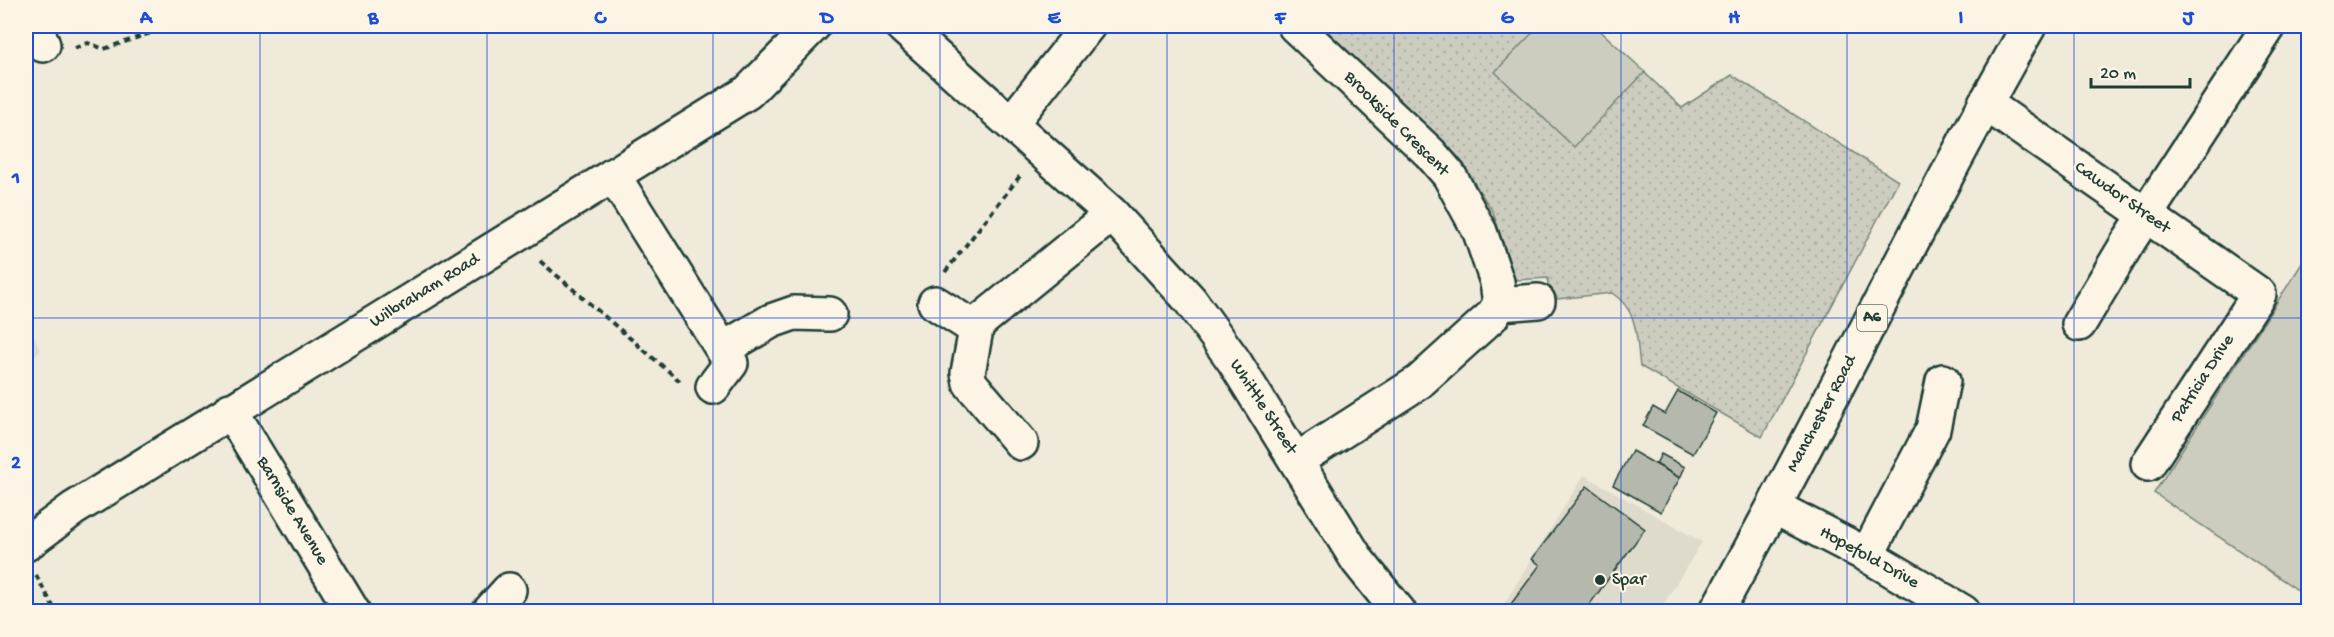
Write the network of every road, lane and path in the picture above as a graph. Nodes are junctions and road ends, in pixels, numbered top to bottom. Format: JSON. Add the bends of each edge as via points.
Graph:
{"nodes":[{"id":1,"x":171,"y":26,"type":"edge"},
{"id":2,"x":813,"y":26,"type":"edge"},
{"id":3,"x":902,"y":26,"type":"edge"},
{"id":4,"x":1088,"y":26,"type":"edge"},
{"id":5,"x":1295,"y":26,"type":"edge"},
{"id":6,"x":2029,"y":26,"type":"edge"},
{"id":7,"x":2269,"y":26,"type":"edge"},
{"id":8,"x":40,"y":35,"type":"edge"},
{"id":9,"x":1985,"y":103,"type":"junction"},
{"id":10,"x":1012,"y":122,"type":"junction"},
{"id":11,"x":1041,"y":149,"type":"junction"},
{"id":12,"x":613,"y":175,"type":"junction"},
{"id":13,"x":1112,"y":214,"type":"junction"},
{"id":14,"x":2146,"y":216,"type":"junction"},
{"id":15,"x":512,"y":237,"type":"junction"},
{"id":16,"x":2259,"y":294,"type":"joint"},
{"id":17,"x":1538,"y":301,"type":"dead end"},
{"id":18,"x":935,"y":303,"type":"joint"},
{"id":19,"x":1500,"y":304,"type":"junction"},
{"id":20,"x":830,"y":314,"type":"dead end"},
{"id":21,"x":977,"y":324,"type":"junction"},
{"id":22,"x":2079,"y":324,"type":"dead end"},
{"id":23,"x":723,"y":349,"type":"junction"},
{"id":24,"x":1943,"y":381,"type":"dead end"},
{"id":25,"x":713,"y":387,"type":"joint"},
{"id":26,"x":230,"y":410,"type":"junction"},
{"id":27,"x":1021,"y":443,"type":"dead end"},
{"id":28,"x":1297,"y":460,"type":"junction"},
{"id":29,"x":2148,"y":464,"type":"dead end"},
{"id":30,"x":1774,"y":507,"type":"junction"},
{"id":31,"x":28,"y":555,"type":"edge"},
{"id":32,"x":1867,"y":555,"type":"junction"},
{"id":33,"x":56,"y":612,"type":"edge"},
{"id":34,"x":353,"y":612,"type":"edge"},
{"id":35,"x":1400,"y":612,"type":"edge"},
{"id":36,"x":1716,"y":612,"type":"edge"},
{"id":37,"x":1963,"y":612,"type":"edge"}],
"edges":[{"from":1,"to":8,"type":"path","via":[[104,49],[88,43],[48,58]]},
{"from":2,"to":12,"type":"street","name":"Wilbraham Road","via":[[747,92]]},
{"from":3,"to":10,"type":"street","name":"Whittle Street"},
{"from":4,"to":10,"type":"street"},
{"from":5,"to":19,"type":"street","name":"Brookside Crescent","via":[[1449,175],[1480,232]]},
{"from":6,"to":9,"type":"street","name":"Manchester Road","number":"A6"},
{"from":7,"to":14,"type":"street"},
{"from":9,"to":14,"type":"street","name":"Cawdor Street"},
{"from":9,"to":30,"type":"street","name":"Manchester Road","number":"A6"},
{"from":10,"to":11,"type":"street","name":"Whittle Street"},
{"from":11,"to":13,"type":"street","name":"Whittle Street"},
{"from":11,"to":18,"type":"path","via":[[926,296]]},
{"from":12,"to":15,"type":"street","name":"Wilbraham Road"},
{"from":12,"to":23,"type":"street"},
{"from":13,"to":21,"type":"street"},
{"from":13,"to":28,"type":"street","name":"Whittle Street","via":[[1190,300]]},
{"from":14,"to":16,"type":"street","name":"Cawdor Street"},
{"from":14,"to":22,"type":"street"},
{"from":15,"to":25,"type":"path","via":[[702,400]]},
{"from":15,"to":26,"type":"street","name":"Wilbraham Road"},
{"from":16,"to":29,"type":"street","name":"Patricia Drive"},
{"from":17,"to":19,"type":"street"},
{"from":18,"to":21,"type":"street","via":[[968,324]]},
{"from":19,"to":28,"type":"street","via":[[1492,316],[1419,382]]},
{"from":20,"to":23,"type":"street","via":[[794,313],[771,321]]},
{"from":21,"to":27,"type":"street","via":[[968,373],[970,383]]},
{"from":23,"to":25,"type":"street","via":[[731,363]]},
{"from":24,"to":32,"type":"street","via":[[1933,429]]},
{"from":26,"to":31,"type":"street","name":"Wilbraham Road","via":[[73,509]]},
{"from":26,"to":34,"type":"street","name":"Barnside Avenue"},
{"from":28,"to":35,"type":"street","name":"Whittle Street","via":[[1358,561]]},
{"from":30,"to":32,"type":"street","name":"Hopefold Drive"},
{"from":30,"to":36,"type":"street","name":"Manchester Road","number":"A6"},
{"from":31,"to":33,"type":"path"},
{"from":32,"to":37,"type":"street","name":"Hopefold Drive"}]}
